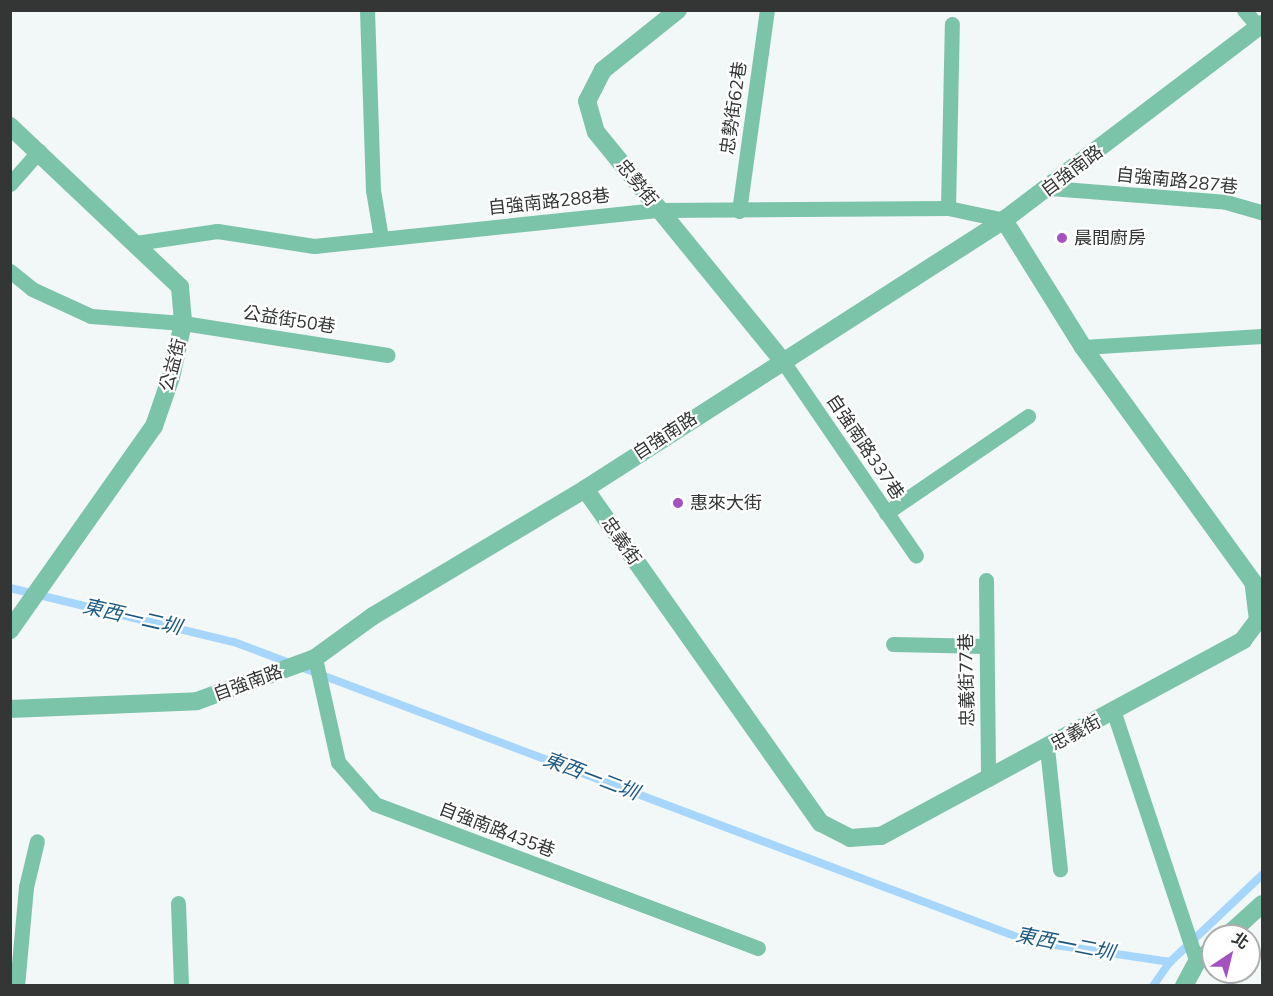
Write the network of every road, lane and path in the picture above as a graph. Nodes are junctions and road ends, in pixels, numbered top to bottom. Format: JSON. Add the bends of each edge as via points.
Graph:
{"nodes":[{"id":1,"x":367,"y":10,"type":"edge"},
{"id":2,"x":678,"y":10,"type":"edge"},
{"id":3,"x":767,"y":10,"type":"edge"},
{"id":4,"x":1244,"y":10,"type":"edge"},
{"id":5,"x":952,"y":24,"type":"dead end"},
{"id":6,"x":1261,"y":28,"type":"edge"},
{"id":7,"x":10,"y":126,"type":"edge"},
{"id":8,"x":39,"y":150,"type":"junction"},
{"id":9,"x":10,"y":184,"type":"edge"},
{"id":10,"x":1050,"y":188,"type":"junction"},
{"id":11,"x":948,"y":208,"type":"junction"},
{"id":12,"x":659,"y":210,"type":"junction"},
{"id":13,"x":739,"y":211,"type":"junction"},
{"id":14,"x":1263,"y":212,"type":"edge"},
{"id":15,"x":1004,"y":220,"type":"junction"},
{"id":16,"x":381,"y":238,"type":"junction"},
{"id":17,"x":136,"y":243,"type":"junction"},
{"id":18,"x":10,"y":271,"type":"edge"},
{"id":19,"x":183,"y":323,"type":"junction"},
{"id":20,"x":1263,"y":336,"type":"edge"},
{"id":21,"x":1083,"y":347,"type":"junction"},
{"id":22,"x":388,"y":355,"type":"dead end"},
{"id":23,"x":782,"y":360,"type":"junction"},
{"id":24,"x":1028,"y":416,"type":"dead end"},
{"id":25,"x":585,"y":489,"type":"junction"},
{"id":26,"x":886,"y":513,"type":"junction"},
{"id":27,"x":916,"y":556,"type":"dead end"},
{"id":28,"x":986,"y":580,"type":"dead end"},
{"id":29,"x":1260,"y":627,"type":"edge"},
{"id":30,"x":10,"y":630,"type":"edge"},
{"id":31,"x":893,"y":644,"type":"dead end"},
{"id":32,"x":986,"y":646,"type":"junction"},
{"id":33,"x":315,"y":658,"type":"junction"},
{"id":34,"x":10,"y":709,"type":"edge"},
{"id":35,"x":1114,"y":712,"type":"junction"},
{"id":36,"x":1047,"y":748,"type":"junction"},
{"id":37,"x":988,"y":779,"type":"junction"},
{"id":38,"x":38,"y":842,"type":"dead end"},
{"id":39,"x":1060,"y":869,"type":"dead end"},
{"id":40,"x":178,"y":903,"type":"dead end"},
{"id":41,"x":1263,"y":904,"type":"edge"},
{"id":42,"x":1240,"y":924,"type":"edge"},
{"id":43,"x":758,"y":948,"type":"dead end"},
{"id":44,"x":1201,"y":959,"type":"edge"},
{"id":45,"x":1197,"y":963,"type":"junction"},
{"id":46,"x":17,"y":986,"type":"edge"},
{"id":47,"x":181,"y":986,"type":"edge"},
{"id":48,"x":1184,"y":986,"type":"edge"}],
"edges":[{"from":1,"to":16,"type":"lane","via":[[373,190]]},
{"from":2,"to":12,"type":"street","name":"忠勢街","via":[[603,70],[587,101],[596,132]]},
{"from":3,"to":13,"type":"lane","name":"忠勢街62巷"},
{"from":4,"to":6,"type":"lane"},
{"from":5,"to":11,"type":"lane"},
{"from":6,"to":10,"type":"street","name":"自強南路"},
{"from":7,"to":8,"type":"street","name":"公益街"},
{"from":8,"to":9,"type":"lane"},
{"from":8,"to":17,"type":"street","name":"公益街"},
{"from":10,"to":14,"type":"lane","name":"自強南路287巷","via":[[1226,202]]},
{"from":10,"to":15,"type":"street","name":"自強南路"},
{"from":11,"to":13,"type":"lane","name":"自強南路288巷"},
{"from":11,"to":15,"type":"lane","name":"自強南路288巷"},
{"from":12,"to":13,"type":"lane","name":"自強南路288巷"},
{"from":12,"to":16,"type":"lane","name":"自強南路288巷"},
{"from":12,"to":23,"type":"street","name":"忠勢街"},
{"from":15,"to":21,"type":"street","name":"忠義街"},
{"from":15,"to":23,"type":"street","name":"自強南路"},
{"from":16,"to":17,"type":"lane","name":"自強南路288巷","via":[[314,246],[217,231]]},
{"from":17,"to":19,"type":"street","name":"公益街","via":[[180,287]]},
{"from":18,"to":19,"type":"lane","name":"公益街50巷","via":[[32,289],[91,316]]},
{"from":19,"to":22,"type":"lane","name":"公益街50巷"},
{"from":19,"to":30,"type":"street","name":"公益街","via":[[171,377],[154,426]]},
{"from":20,"to":21,"type":"lane"},
{"from":21,"to":29,"type":"street","name":"忠義街","via":[[1253,582]]},
{"from":23,"to":25,"type":"street","name":"自強南路"},
{"from":23,"to":26,"type":"lane","name":"自強南路337巷"},
{"from":24,"to":26,"type":"lane"},
{"from":25,"to":33,"type":"street","name":"自強南路","via":[[373,616]]},
{"from":25,"to":37,"type":"street","name":"忠義街","via":[[821,823],[850,838],[881,836]]},
{"from":26,"to":27,"type":"lane","name":"自強南路337巷"},
{"from":28,"to":32,"type":"lane","name":"忠義街77巷"},
{"from":29,"to":35,"type":"street","name":"忠義街"},
{"from":31,"to":32,"type":"lane"},
{"from":32,"to":37,"type":"lane","name":"忠義街77巷"},
{"from":33,"to":34,"type":"street","name":"自強南路","via":[[197,701]]},
{"from":33,"to":43,"type":"lane","name":"自強南路435巷","via":[[338,762],[375,804]]},
{"from":35,"to":36,"type":"street","name":"忠義街"},
{"from":35,"to":45,"type":"lane"},
{"from":36,"to":37,"type":"street","name":"忠義街"},
{"from":36,"to":39,"type":"lane"},
{"from":38,"to":46,"type":"lane","via":[[26,887]]},
{"from":40,"to":47,"type":"lane"},
{"from":41,"to":42,"type":"street"},
{"from":44,"to":45,"type":"street"},
{"from":45,"to":48,"type":"street"}]}
